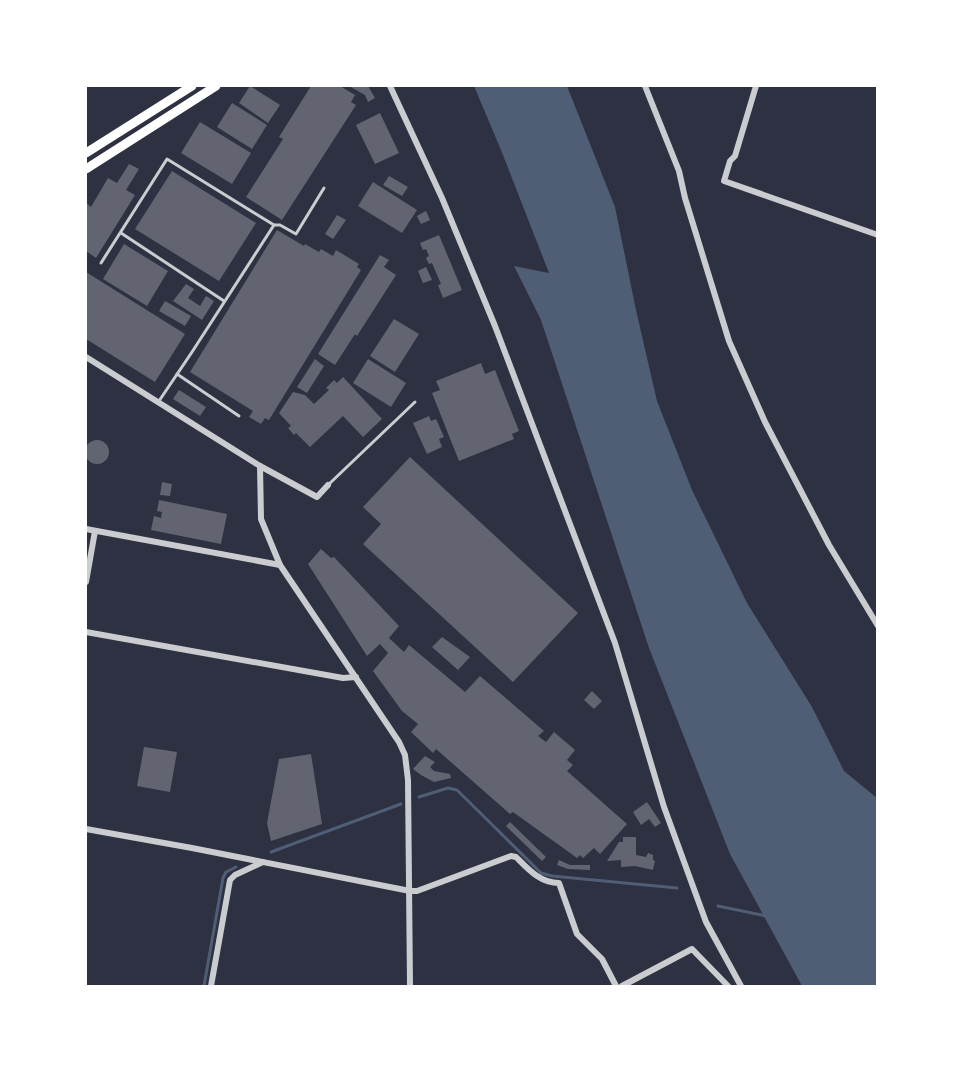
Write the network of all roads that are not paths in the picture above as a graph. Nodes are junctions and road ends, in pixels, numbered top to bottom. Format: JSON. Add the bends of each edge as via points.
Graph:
{"nodes":[{"id":1,"x":192,"y":86,"type":"edge"},
{"id":2,"x":216,"y":86,"type":"edge"},
{"id":3,"x":390,"y":86,"type":"edge"},
{"id":4,"x":645,"y":86,"type":"edge"},
{"id":5,"x":756,"y":86,"type":"edge"},
{"id":6,"x":86,"y":153,"type":"edge"},
{"id":7,"x":86,"y":169,"type":"edge"},
{"id":8,"x":324,"y":188,"type":"dead end"},
{"id":9,"x":274,"y":225,"type":"junction"},
{"id":10,"x":120,"y":232,"type":"junction"},
{"id":11,"x":878,"y":236,"type":"edge"},
{"id":12,"x":101,"y":262,"type":"dead end"},
{"id":13,"x":224,"y":301,"type":"junction"},
{"id":14,"x":86,"y":357,"type":"edge"},
{"id":15,"x":177,"y":374,"type":"junction"},
{"id":16,"x":158,"y":402,"type":"junction"},
{"id":17,"x":415,"y":402,"type":"dead end"},
{"id":18,"x":239,"y":416,"type":"dead end"},
{"id":19,"x":260,"y":466,"type":"junction"},
{"id":20,"x":328,"y":484,"type":"joint"},
{"id":21,"x":86,"y":529,"type":"edge"},
{"id":22,"x":95,"y":531,"type":"junction"},
{"id":23,"x":280,"y":565,"type":"junction"},
{"id":24,"x":86,"y":582,"type":"edge"},
{"id":25,"x":878,"y":626,"type":"edge"},
{"id":26,"x":86,"y":632,"type":"edge"},
{"id":27,"x":356,"y":677,"type":"junction"},
{"id":28,"x":86,"y":829,"type":"edge"},
{"id":29,"x":264,"y":862,"type":"junction"},
{"id":30,"x":410,"y":891,"type":"junction"},
{"id":31,"x":211,"y":987,"type":"edge"},
{"id":32,"x":410,"y":987,"type":"edge"},
{"id":33,"x":616,"y":987,"type":"edge"},
{"id":34,"x":622,"y":987,"type":"edge"},
{"id":35,"x":728,"y":987,"type":"edge"},
{"id":36,"x":741,"y":987,"type":"edge"}],
"edges":[{"from":1,"to":6,"type":"highway"},
{"from":2,"to":7,"type":"highway"},
{"from":3,"to":36,"type":"street","via":[[495,326],[615,643],[664,807],[702,911]]},
{"from":4,"to":25,"type":"street","via":[[679,171],[729,341],[765,422]]},
{"from":5,"to":11,"type":"street","via":[[724,181]]},
{"from":8,"to":9,"type":"lane","via":[[296,234]]},
{"from":9,"to":10,"type":"lane","via":[[166,159]]},
{"from":9,"to":13,"type":"lane"},
{"from":10,"to":12,"type":"lane"},
{"from":10,"to":13,"type":"lane"},
{"from":13,"to":15,"type":"lane"},
{"from":14,"to":16,"type":"street"},
{"from":15,"to":16,"type":"lane"},
{"from":15,"to":18,"type":"lane"},
{"from":16,"to":19,"type":"street"},
{"from":17,"to":20,"type":"lane"},
{"from":19,"to":20,"type":"street","via":[[317,498]]},
{"from":19,"to":23,"type":"street","via":[[261,519]]},
{"from":21,"to":22,"type":"street"},
{"from":22,"to":23,"type":"street"},
{"from":22,"to":24,"type":"street"},
{"from":23,"to":27,"type":"street"},
{"from":26,"to":27,"type":"street"},
{"from":27,"to":30,"type":"street","via":[[405,755]]},
{"from":28,"to":29,"type":"street"},
{"from":29,"to":30,"type":"street"},
{"from":29,"to":31,"type":"street","via":[[230,880]]},
{"from":30,"to":32,"type":"street"},
{"from":30,"to":33,"type":"street","via":[[516,857],[536,876],[559,884],[577,934],[602,959]]},
{"from":34,"to":35,"type":"street","via":[[692,949]]}]}
